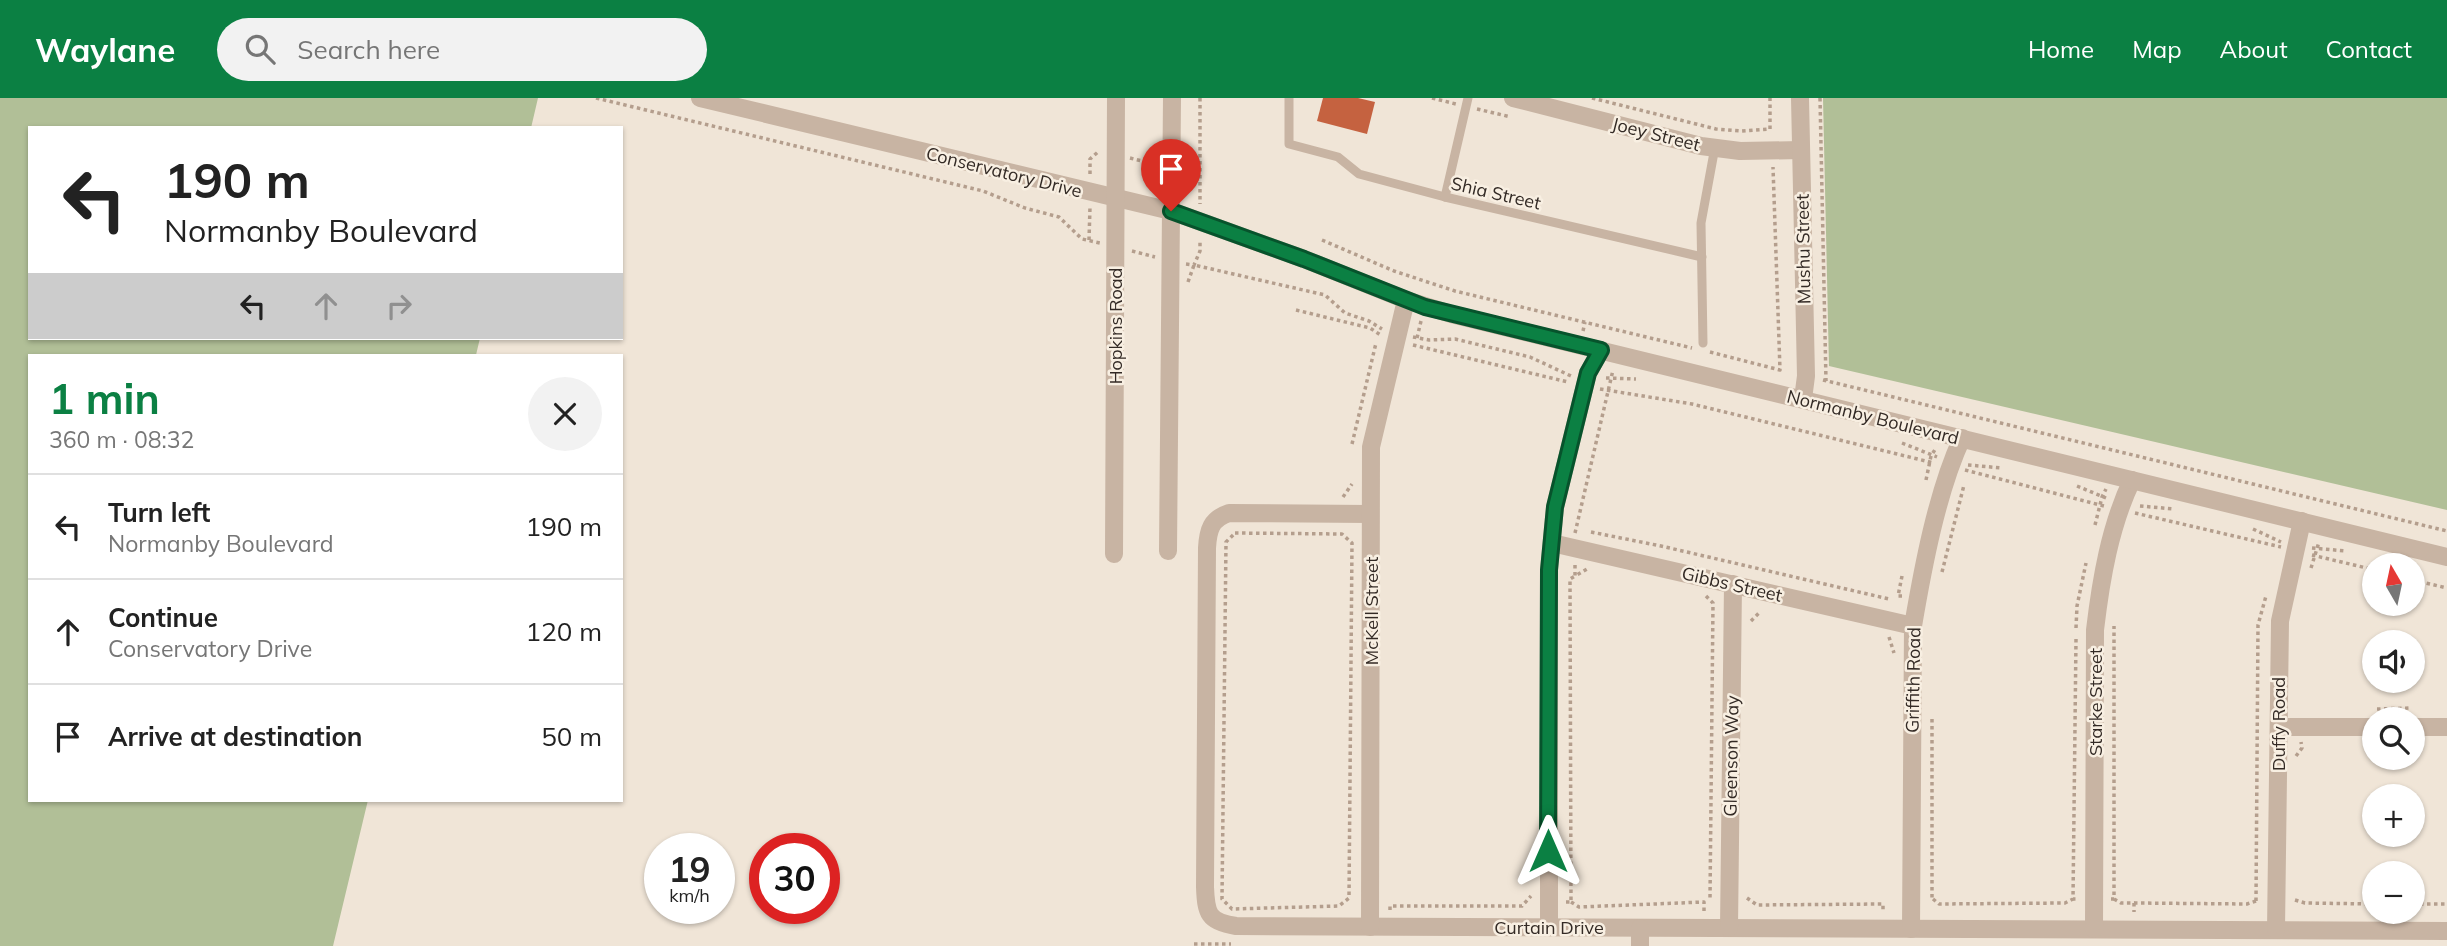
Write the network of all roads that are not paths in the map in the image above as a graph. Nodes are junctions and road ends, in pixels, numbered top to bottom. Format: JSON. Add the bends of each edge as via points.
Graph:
{"nodes":[{"id":1,"x":700,"y":98,"type":"edge"},
{"id":2,"x":1116,"y":98,"type":"edge"},
{"id":3,"x":1172,"y":98,"type":"edge"},
{"id":4,"x":1289,"y":98,"type":"edge"},
{"id":5,"x":1468,"y":98,"type":"edge"},
{"id":6,"x":1513,"y":98,"type":"edge"},
{"id":7,"x":1800,"y":98,"type":"edge"},
{"id":8,"x":1715,"y":148,"type":"junction"},
{"id":9,"x":1801,"y":150,"type":"junction"},
{"id":10,"x":1445,"y":197,"type":"junction"},
{"id":11,"x":1116,"y":199,"type":"junction"},
{"id":12,"x":1171,"y":211,"type":"junction"},
{"id":13,"x":1702,"y":257,"type":"junction"},
{"id":14,"x":1304,"y":259,"type":"joint"},
{"id":15,"x":1406,"y":300,"type":"junction"},
{"id":16,"x":1702,"y":348,"type":"road end"},
{"id":17,"x":1601,"y":350,"type":"junction"},
{"id":18,"x":1803,"y":399,"type":"junction"},
{"id":19,"x":1962,"y":438,"type":"junction"},
{"id":20,"x":2132,"y":480,"type":"junction"},
{"id":21,"x":1370,"y":514,"type":"junction"},
{"id":22,"x":2302,"y":521,"type":"junction"},
{"id":23,"x":1552,"y":542,"type":"junction"},
{"id":24,"x":1168,"y":551,"type":"dead end"},
{"id":25,"x":1114,"y":554,"type":"dead end"},
{"id":26,"x":2447,"y":556,"type":"edge"},
{"id":27,"x":1733,"y":584,"type":"junction"},
{"id":28,"x":1913,"y":625,"type":"junction"},
{"id":29,"x":2279,"y":727,"type":"junction"},
{"id":30,"x":2362,"y":727,"type":"edge"},
{"id":31,"x":2425,"y":727,"type":"edge"},
{"id":32,"x":2447,"y":727,"type":"edge"},
{"id":33,"x":1370,"y":927,"type":"junction"},
{"id":34,"x":1549,"y":927,"type":"junction"},
{"id":35,"x":1640,"y":928,"type":"junction"},
{"id":36,"x":1729,"y":928,"type":"junction"},
{"id":37,"x":1911,"y":929,"type":"junction"},
{"id":38,"x":2094,"y":929,"type":"junction"},
{"id":39,"x":2276,"y":930,"type":"junction"},
{"id":40,"x":2447,"y":931,"type":"edge"},
{"id":41,"x":2184,"y":938,"type":"edge"},
{"id":42,"x":1640,"y":946,"type":"edge"}],
"edges":[{"from":1,"to":11,"type":"street","name":"Conservatory Drive"},
{"from":2,"to":11,"type":"street","name":"Hopkins Road"},
{"from":3,"to":12,"type":"street"},
{"from":4,"to":10,"type":"lane","name":"Shia Street","via":[[1289,144],[1338,158],[1359,174]]},
{"from":5,"to":10,"type":"lane"},
{"from":6,"to":8,"type":"street","name":"Joey Street"},
{"from":7,"to":9,"type":"street","name":"Mushu Street"},
{"from":8,"to":9,"type":"street","name":"Joey Street"},
{"from":8,"to":13,"type":"lane","via":[[1701,223]]},
{"from":9,"to":18,"type":"street","name":"Mushu Street"},
{"from":10,"to":13,"type":"lane","name":"Shia Street"},
{"from":11,"to":12,"type":"street","name":"Conservatory Drive"},
{"from":11,"to":25,"type":"street","name":"Hopkins Road"},
{"from":12,"to":14,"type":"street","name":"Conservatory Drive"},
{"from":12,"to":24,"type":"street"},
{"from":13,"to":16,"type":"lane"},
{"from":14,"to":15,"type":"street","name":"Normanby Boulevard"},
{"from":15,"to":17,"type":"street","name":"Normanby Boulevard"},
{"from":15,"to":21,"type":"street","name":"McKell Street","via":[[1371,447]]},
{"from":17,"to":18,"type":"street","name":"Normanby Boulevard"},
{"from":17,"to":23,"type":"street","via":[[1588,373],[1555,507]]},
{"from":18,"to":19,"type":"street","name":"Normanby Boulevard"},
{"from":19,"to":20,"type":"street","name":"Normanby Boulevard"},
{"from":19,"to":28,"type":"street","name":"Griffith Road","via":[[1950,464]]},
{"from":20,"to":22,"type":"street","name":"Normanby Boulevard"},
{"from":20,"to":38,"type":"street","name":"Starke Street","via":[[2101,582],[2095,630]]},
{"from":21,"to":33,"type":"street","name":"McKell Street"},
{"from":21,"to":33,"type":"street","name":"Curtain Drive","via":[[1229,513],[1210,528],[1205,887],[1210,917],[1226,925]]},
{"from":22,"to":26,"type":"street","name":"Normanby Boulevard"},
{"from":22,"to":29,"type":"street","name":"Duffy Road","via":[[2280,621]]},
{"from":23,"to":27,"type":"street","name":"Gibbs Street"},
{"from":23,"to":34,"type":"street"},
{"from":27,"to":28,"type":"street","name":"Gibbs Street"},
{"from":27,"to":36,"type":"street","name":"Gleenson Way"},
{"from":28,"to":37,"type":"street","name":"Griffith Road"},
{"from":29,"to":30,"type":"street"},
{"from":29,"to":39,"type":"street","name":"Duffy Road"},
{"from":31,"to":32,"type":"street"},
{"from":33,"to":34,"type":"street","name":"Curtain Drive"},
{"from":34,"to":35,"type":"street","name":"Curtain Drive"},
{"from":35,"to":36,"type":"street","name":"Curtain Drive"},
{"from":35,"to":42,"type":"street"},
{"from":36,"to":37,"type":"street","name":"Curtain Drive"},
{"from":37,"to":38,"type":"street","name":"Curtain Drive"},
{"from":38,"to":41,"type":"street","name":"Curtain Drive"},
{"from":39,"to":40,"type":"street","name":"Curtain Drive"},
{"from":39,"to":41,"type":"street","name":"Curtain Drive"}]}
